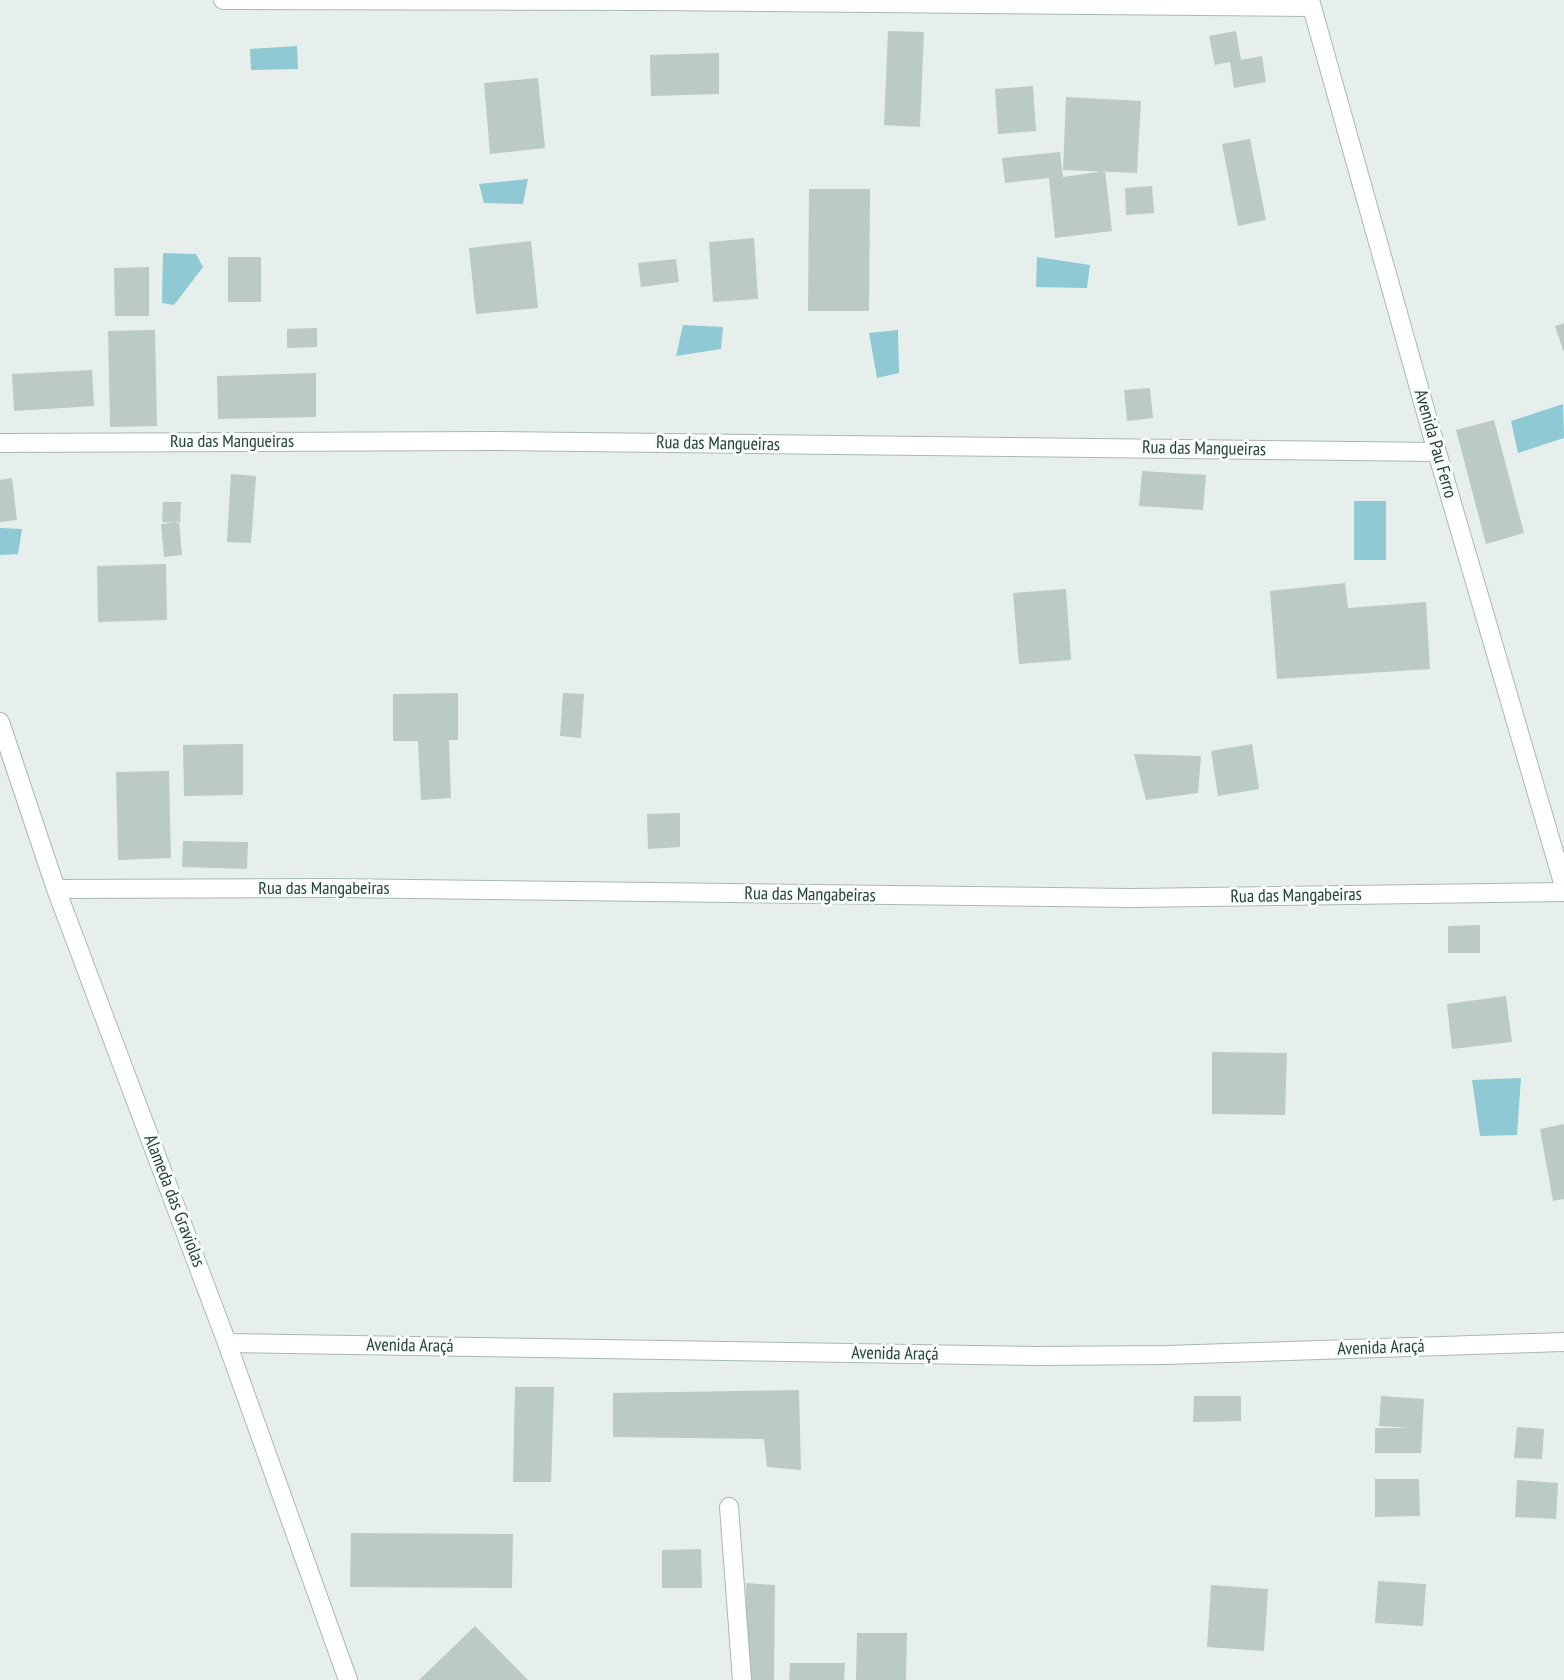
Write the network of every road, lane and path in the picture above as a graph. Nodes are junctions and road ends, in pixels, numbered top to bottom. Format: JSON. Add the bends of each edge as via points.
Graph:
{"nodes":[{"id":1,"x":223,"y":0,"type":"edge"},
{"id":2,"x":1311,"y":3,"type":"edge"},
{"id":3,"x":0,"y":443,"type":"edge"},
{"id":4,"x":1437,"y":452,"type":"junction"},
{"id":5,"x":0,"y":722,"type":"edge"},
{"id":6,"x":1564,"y":886,"type":"edge"},
{"id":7,"x":56,"y":889,"type":"junction"},
{"id":8,"x":1564,"y":892,"type":"edge"},
{"id":9,"x":227,"y":1342,"type":"junction"},
{"id":10,"x":1564,"y":1342,"type":"edge"},
{"id":11,"x":729,"y":1507,"type":"dead end"},
{"id":12,"x":348,"y":1680,"type":"edge"},
{"id":13,"x":742,"y":1680,"type":"edge"}],
"edges":[{"from":1,"to":2,"type":"street"},
{"from":2,"to":4,"type":"street","name":"Avenida Pau Ferro"},
{"from":3,"to":4,"type":"street","name":"Rua das Mangueiras","via":[[496,441]]},
{"from":4,"to":6,"type":"street","name":"Avenida Pau Ferro"},
{"from":5,"to":7,"type":"street","name":"Alameda das Graviolas"},
{"from":7,"to":8,"type":"street","name":"Rua das Mangabeiras","via":[[331,888],[1132,898]]},
{"from":7,"to":9,"type":"street","name":"Alameda das Graviolas"},
{"from":9,"to":10,"type":"street","name":"Avenida Araçá","via":[[1061,1356]]},
{"from":9,"to":12,"type":"street","name":"Alameda das Graviolas"},
{"from":11,"to":13,"type":"street"}]}
